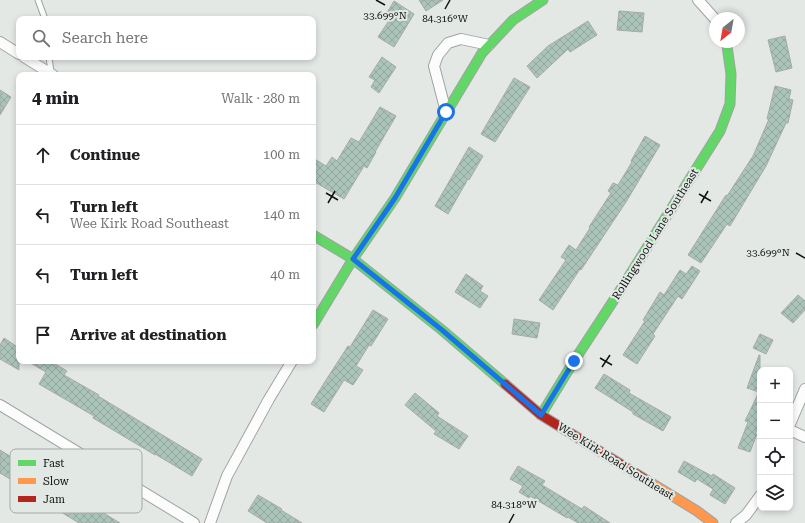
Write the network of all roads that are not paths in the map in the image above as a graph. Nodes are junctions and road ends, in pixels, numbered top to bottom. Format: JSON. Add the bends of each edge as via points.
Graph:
{"nodes":[{"id":1,"x":543,"y":0,"type":"edge"},
{"id":2,"x":698,"y":0,"type":"edge"},
{"id":3,"x":40,"y":1,"type":"edge"},
{"id":4,"x":709,"y":12,"type":"edge"},
{"id":5,"x":45,"y":16,"type":"edge"},
{"id":6,"x":0,"y":42,"type":"edge"},
{"id":7,"x":489,"y":45,"type":"junction"},
{"id":8,"x":727,"y":48,"type":"edge"},
{"id":9,"x":16,"y":52,"type":"edge"},
{"id":10,"x":29,"y":60,"type":"edge"},
{"id":11,"x":50,"y":60,"type":"edge"},
{"id":12,"x":49,"y":72,"type":"edge"},
{"id":13,"x":52,"y":72,"type":"edge"},
{"id":14,"x":446,"y":112,"type":"junction"},
{"id":15,"x":316,"y":237,"type":"edge"},
{"id":16,"x":353,"y":259,"type":"junction"},
{"id":17,"x":316,"y":320,"type":"edge"},
{"id":18,"x":290,"y":364,"type":"edge"},
{"id":19,"x":805,"y":389,"type":"edge"},
{"id":20,"x":0,"y":404,"type":"edge"},
{"id":21,"x":541,"y":415,"type":"junction"},
{"id":22,"x":793,"y":417,"type":"edge"},
{"id":23,"x":793,"y":431,"type":"edge"},
{"id":24,"x":805,"y":437,"type":"edge"},
{"id":25,"x":73,"y":449,"type":"edge"},
{"id":26,"x":142,"y":491,"type":"edge"},
{"id":27,"x":757,"y":500,"type":"edge"},
{"id":28,"x":194,"y":523,"type":"edge"},
{"id":29,"x":210,"y":523,"type":"edge"},
{"id":30,"x":713,"y":523,"type":"edge"},
{"id":31,"x":736,"y":523,"type":"edge"}],
"edges":[{"from":1,"to":7,"type":"street","via":[[513,20]]},
{"from":2,"to":4,"type":"street"},
{"from":3,"to":5,"type":"lane"},
{"from":6,"to":9,"type":"street"},
{"from":7,"to":14,"type":"street"},
{"from":7,"to":14,"type":"street","via":[[461,39],[448,43],[438,55],[434,66]]},
{"from":8,"to":21,"type":"street","name":"Rollingwood Lane Southeast","via":[[731,74],[730,104],[720,131]]},
{"from":10,"to":12,"type":"street"},
{"from":11,"to":13,"type":"lane"},
{"from":14,"to":16,"type":"street","via":[[395,198]]},
{"from":15,"to":16,"type":"street","name":"Wee Kirk Road Southeast"},
{"from":16,"to":17,"type":"street"},
{"from":16,"to":21,"type":"street","name":"Wee Kirk Road Southeast","via":[[442,330]]},
{"from":18,"to":29,"type":"street","via":[[227,476]]},
{"from":19,"to":22,"type":"street"},
{"from":20,"to":25,"type":"street"},
{"from":21,"to":30,"type":"street","name":"Wee Kirk Road Southeast"},
{"from":23,"to":24,"type":"street"},
{"from":26,"to":28,"type":"street"},
{"from":27,"to":31,"type":"street"}]}
